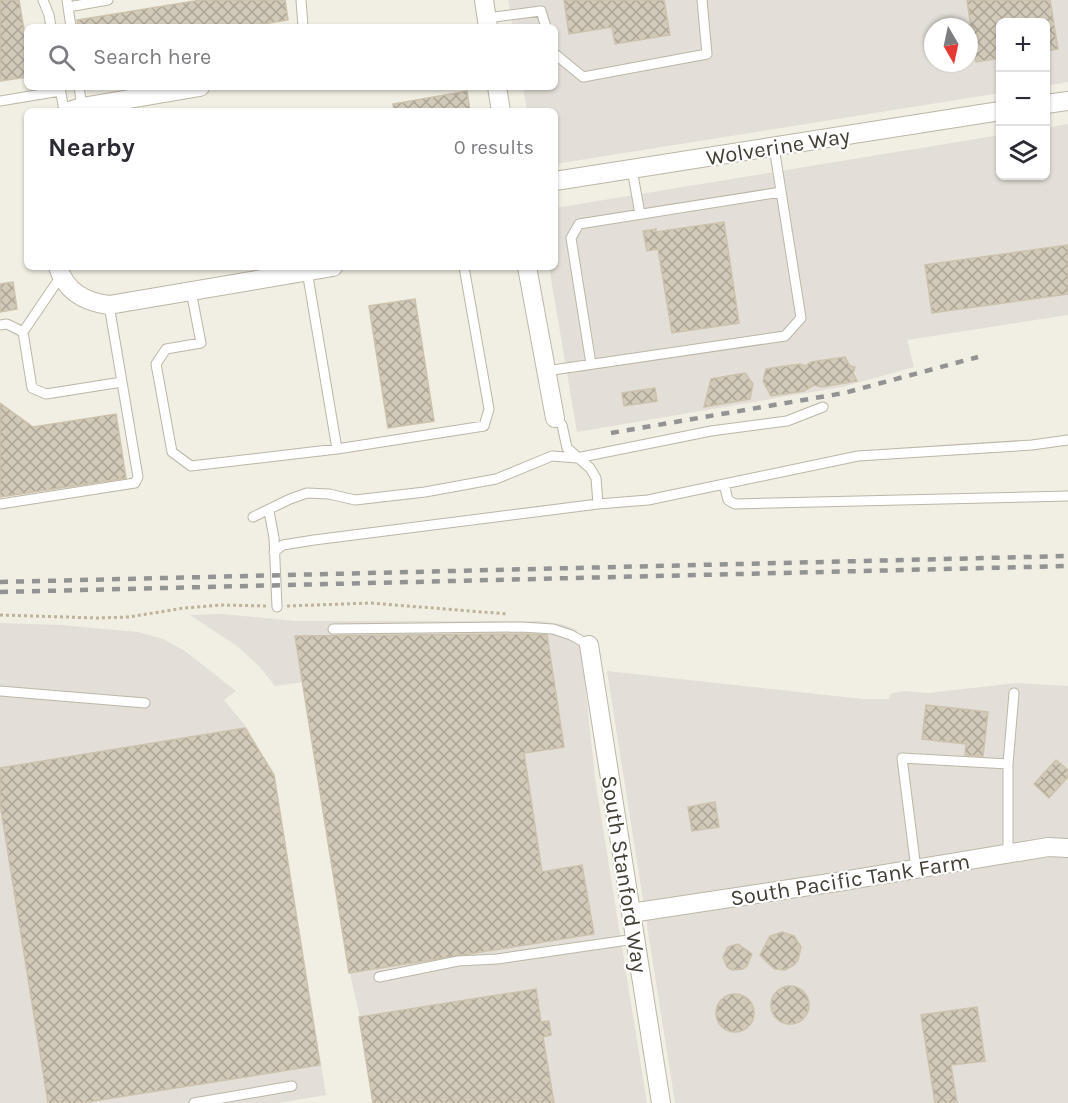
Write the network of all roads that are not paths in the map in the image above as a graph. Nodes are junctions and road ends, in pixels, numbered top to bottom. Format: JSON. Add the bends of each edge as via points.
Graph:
{"nodes":[{"id":1,"x":43,"y":0,"type":"edge"},
{"id":2,"x":108,"y":0,"type":"edge"},
{"id":3,"x":301,"y":0,"type":"edge"},
{"id":4,"x":539,"y":0,"type":"edge"},
{"id":5,"x":702,"y":0,"type":"edge"},
{"id":6,"x":67,"y":4,"type":"edge"},
{"id":7,"x":541,"y":11,"type":"junction"},
{"id":8,"x":486,"y":15,"type":"edge"},
{"id":9,"x":50,"y":24,"type":"edge"},
{"id":10,"x":70,"y":24,"type":"edge"},
{"id":11,"x":303,"y":24,"type":"edge"},
{"id":12,"x":545,"y":24,"type":"edge"},
{"id":13,"x":558,"y":56,"type":"edge"},
{"id":14,"x":55,"y":90,"type":"edge"},
{"id":15,"x":60,"y":90,"type":"edge"},
{"id":16,"x":79,"y":90,"type":"edge"},
{"id":17,"x":183,"y":90,"type":"edge"},
{"id":18,"x":498,"y":90,"type":"edge"},
{"id":19,"x":0,"y":101,"type":"edge"},
{"id":20,"x":1068,"y":101,"type":"edge"},
{"id":21,"x":1050,"y":103,"type":"edge"},
{"id":22,"x":63,"y":108,"type":"edge"},
{"id":23,"x":76,"y":108,"type":"edge"},
{"id":24,"x":82,"y":108,"type":"edge"},
{"id":25,"x":500,"y":108,"type":"edge"},
{"id":26,"x":996,"y":112,"type":"edge"},
{"id":27,"x":774,"y":147,"type":"junction"},
{"id":28,"x":632,"y":169,"type":"junction"},
{"id":29,"x":558,"y":181,"type":"edge"},
{"id":30,"x":781,"y":192,"type":"junction"},
{"id":31,"x":640,"y":214,"type":"junction"},
{"id":32,"x":317,"y":270,"type":"edge"},
{"id":33,"x":465,"y":270,"type":"edge"},
{"id":34,"x":529,"y":270,"type":"edge"},
{"id":35,"x":59,"y":271,"type":"edge"},
{"id":36,"x":307,"y":272,"type":"junction"},
{"id":37,"x":191,"y":291,"type":"junction"},
{"id":38,"x":109,"y":305,"type":"junction"},
{"id":39,"x":0,"y":325,"type":"edge"},
{"id":40,"x":23,"y":332,"type":"junction"},
{"id":41,"x":591,"y":364,"type":"junction"},
{"id":42,"x":546,"y":371,"type":"junction"},
{"id":43,"x":122,"y":382,"type":"junction"},
{"id":44,"x":823,"y":407,"type":"dead end"},
{"id":45,"x":555,"y":418,"type":"joint"},
{"id":46,"x":1068,"y":440,"type":"edge"},
{"id":47,"x":337,"y":449,"type":"junction"},
{"id":48,"x":576,"y":458,"type":"junction"},
{"id":49,"x":724,"y":484,"type":"junction"},
{"id":50,"x":1068,"y":496,"type":"edge"},
{"id":51,"x":0,"y":504,"type":"edge"},
{"id":52,"x":598,"y":504,"type":"junction"},
{"id":53,"x":269,"y":511,"type":"junction"},
{"id":54,"x":253,"y":517,"type":"dead end"},
{"id":55,"x":274,"y":552,"type":"junction"},
{"id":56,"x":277,"y":607,"type":"road end"},
{"id":57,"x":333,"y":629,"type":"dead end"},
{"id":58,"x":590,"y":645,"type":"joint"},
{"id":59,"x":0,"y":691,"type":"edge"},
{"id":60,"x":1014,"y":693,"type":"dead end"},
{"id":61,"x":145,"y":703,"type":"dead end"},
{"id":62,"x":1008,"y":764,"type":"junction"},
{"id":63,"x":1068,"y":848,"type":"edge"},
{"id":64,"x":1008,"y":853,"type":"junction"},
{"id":65,"x":916,"y":868,"type":"junction"},
{"id":66,"x":631,"y":913,"type":"junction"},
{"id":67,"x":635,"y":939,"type":"junction"},
{"id":68,"x":379,"y":977,"type":"dead end"},
{"id":69,"x":292,"y":1086,"type":"dead end"},
{"id":70,"x":194,"y":1103,"type":"edge"},
{"id":71,"x":661,"y":1103,"type":"edge"}],
"edges":[{"from":1,"to":9,"type":"lane"},
{"from":2,"to":6,"type":"lane"},
{"from":3,"to":11,"type":"lane"},
{"from":4,"to":7,"type":"lane"},
{"from":5,"to":13,"type":"lane","via":[[707,54],[583,77]]},
{"from":6,"to":10,"type":"lane"},
{"from":7,"to":8,"type":"lane"},
{"from":7,"to":12,"type":"lane"},
{"from":14,"to":19,"type":"lane"},
{"from":15,"to":22,"type":"lane"},
{"from":16,"to":23,"type":"lane"},
{"from":17,"to":24,"type":"street"},
{"from":18,"to":25,"type":"street"},
{"from":20,"to":21,"type":"street"},
{"from":26,"to":27,"type":"street","name":"Wolverine Way"},
{"from":27,"to":28,"type":"street","name":"Wolverine Way"},
{"from":27,"to":30,"type":"lane"},
{"from":28,"to":29,"type":"street","name":"Wolverine Way"},
{"from":28,"to":31,"type":"lane"},
{"from":30,"to":31,"type":"lane"},
{"from":30,"to":41,"type":"lane","via":[[801,318],[785,336]]},
{"from":31,"to":41,"type":"lane","via":[[579,224],[571,238]]},
{"from":32,"to":36,"type":"street"},
{"from":33,"to":47,"type":"lane","via":[[489,409],[484,426]]},
{"from":34,"to":42,"type":"street"},
{"from":35,"to":38,"type":"street","via":[[79,297]]},
{"from":35,"to":40,"type":"lane"},
{"from":36,"to":37,"type":"street"},
{"from":36,"to":47,"type":"lane"},
{"from":37,"to":38,"type":"street"},
{"from":37,"to":47,"type":"lane","via":[[201,343],[166,349],[156,364],[172,452],[192,466]]},
{"from":38,"to":43,"type":"lane"},
{"from":39,"to":40,"type":"lane"},
{"from":40,"to":43,"type":"lane","via":[[32,388],[46,394]]},
{"from":41,"to":42,"type":"lane"},
{"from":42,"to":45,"type":"street"},
{"from":43,"to":51,"type":"lane","via":[[138,477],[135,483]]},
{"from":44,"to":48,"type":"lane","via":[[788,421],[711,431]]},
{"from":45,"to":48,"type":"lane","via":[[562,425],[567,448]]},
{"from":46,"to":49,"type":"lane","via":[[858,456]]},
{"from":48,"to":52,"type":"lane","via":[[596,478]]},
{"from":48,"to":53,"type":"lane","via":[[552,456],[496,479],[425,492],[355,500],[307,493]]},
{"from":49,"to":50,"type":"lane","via":[[728,500],[735,504]]},
{"from":49,"to":52,"type":"lane","via":[[648,500]]},
{"from":52,"to":55,"type":"lane","via":[[314,540],[282,545]]},
{"from":53,"to":54,"type":"lane"},
{"from":53,"to":55,"type":"lane"},
{"from":55,"to":56,"type":"lane"},
{"from":57,"to":58,"type":"lane","via":[[521,627],[552,629]]},
{"from":58,"to":66,"type":"street","name":"South Stanford Way"},
{"from":59,"to":61,"type":"lane"},
{"from":60,"to":62,"type":"lane"},
{"from":62,"to":64,"type":"lane"},
{"from":62,"to":65,"type":"lane","via":[[902,758]]},
{"from":63,"to":64,"type":"street","name":"South Pacific Tank Farm"},
{"from":64,"to":65,"type":"street","name":"South Pacific Tank Farm"},
{"from":65,"to":66,"type":"street","name":"South Pacific Tank Farm"},
{"from":66,"to":67,"type":"street","name":"South Stanford Way"},
{"from":67,"to":68,"type":"lane","via":[[458,961]]},
{"from":67,"to":71,"type":"street","name":"South Stanford Way"},
{"from":69,"to":70,"type":"lane"}]}
